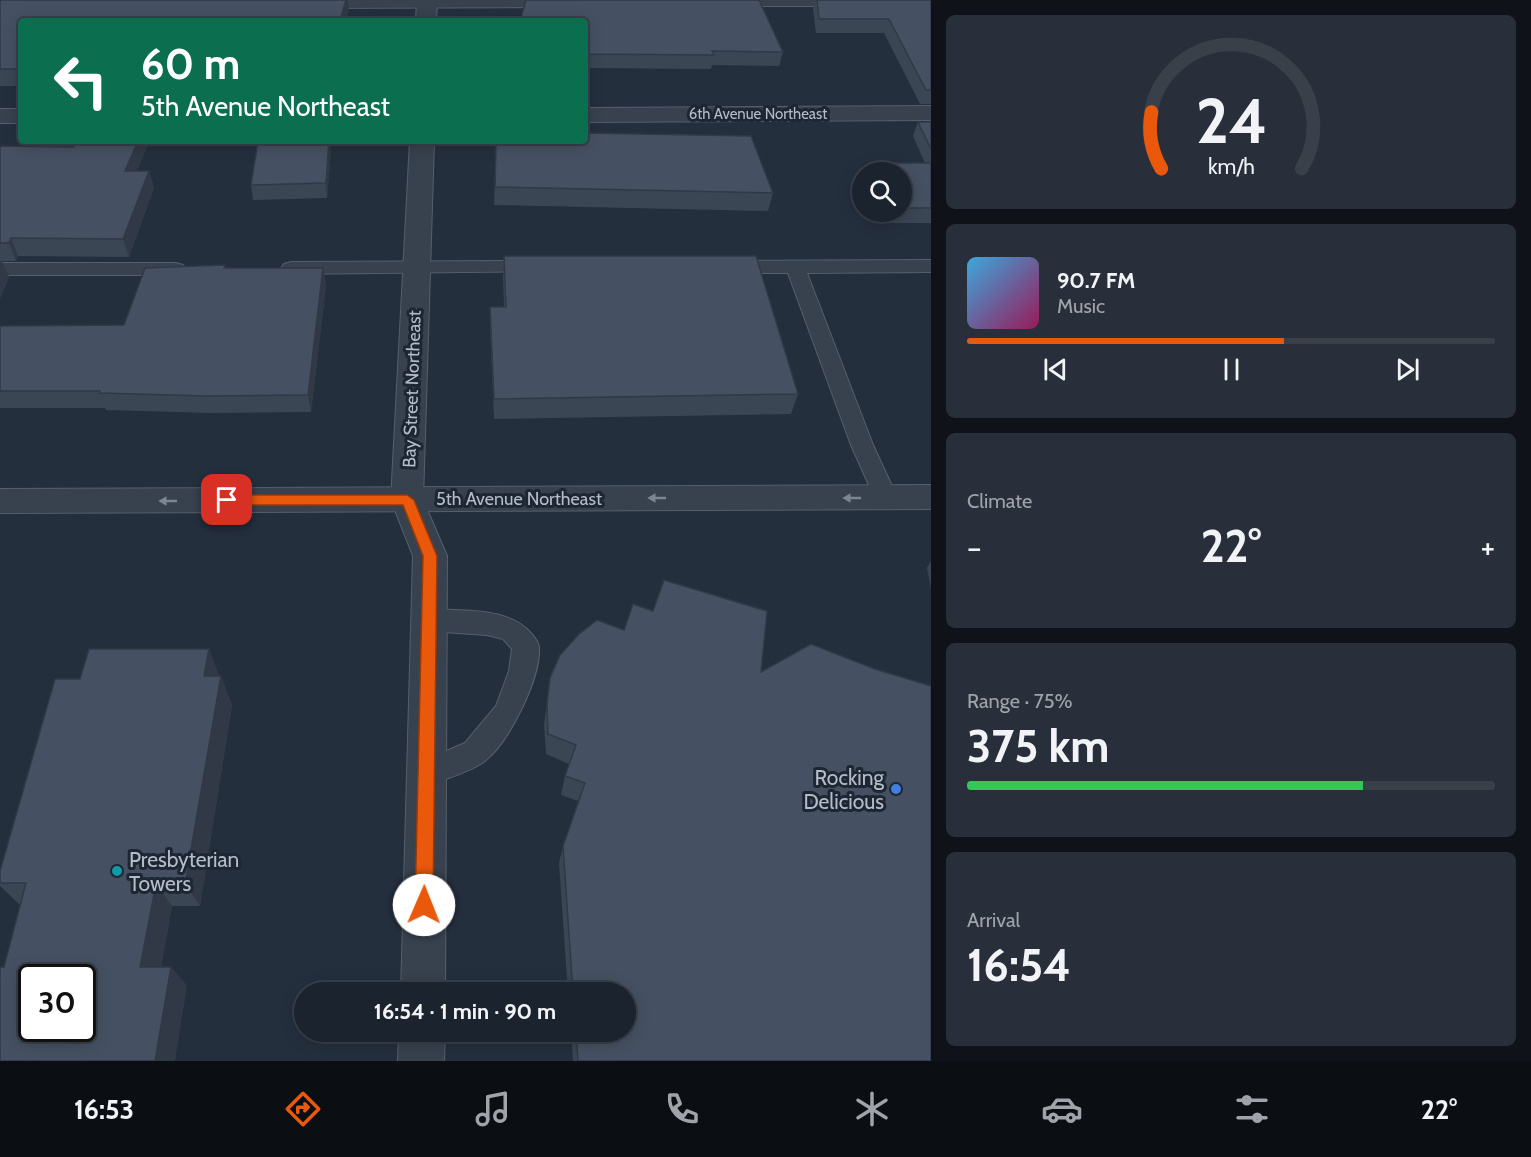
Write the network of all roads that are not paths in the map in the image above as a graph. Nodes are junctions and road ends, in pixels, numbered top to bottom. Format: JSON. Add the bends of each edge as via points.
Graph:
{"nodes":[{"id":1,"x":860,"y":2,"type":"edge"},
{"id":2,"x":575,"y":3,"type":"edge"},
{"id":3,"x":717,"y":3,"type":"edge"},
{"id":4,"x":299,"y":4,"type":"edge"},
{"id":5,"x":427,"y":8,"type":"edge"},
{"id":6,"x":931,"y":113,"type":"edge"},
{"id":7,"x":588,"y":114,"type":"edge"},
{"id":8,"x":0,"y":116,"type":"edge"},
{"id":9,"x":18,"y":116,"type":"edge"},
{"id":10,"x":422,"y":144,"type":"edge"},
{"id":11,"x":795,"y":266,"type":"junction"},
{"id":12,"x":931,"y":266,"type":"edge"},
{"id":13,"x":557,"y":267,"type":"edge"},
{"id":14,"x":711,"y":267,"type":"edge"},
{"id":15,"x":275,"y":268,"type":"edge"},
{"id":16,"x":416,"y":268,"type":"junction"},
{"id":17,"x":0,"y":269,"type":"edge"},
{"id":18,"x":192,"y":269,"type":"edge"},
{"id":19,"x":885,"y":497,"type":"junction"},
{"id":20,"x":931,"y":497,"type":"edge"},
{"id":21,"x":407,"y":500,"type":"junction"},
{"id":22,"x":0,"y":501,"type":"edge"},
{"id":23,"x":429,"y":620,"type":"junction"},
{"id":24,"x":426,"y":773,"type":"junction"},
{"id":25,"x":423,"y":982,"type":"edge"},
{"id":26,"x":422,"y":1042,"type":"edge"},
{"id":27,"x":421,"y":1061,"type":"edge"}],
"edges":[{"from":1,"to":3,"type":"lane"},
{"from":2,"to":5,"type":"lane"},
{"from":4,"to":5,"type":"lane"},
{"from":6,"to":7,"type":"street","name":"6th Avenue Northeast"},
{"from":8,"to":9,"type":"street"},
{"from":10,"to":16,"type":"street","name":"Bay Street Northeast"},
{"from":11,"to":12,"type":"lane"},
{"from":11,"to":14,"type":"lane"},
{"from":11,"to":19,"type":"lane"},
{"from":13,"to":16,"type":"lane"},
{"from":15,"to":16,"type":"lane"},
{"from":16,"to":21,"type":"street","name":"Bay Street Northeast"},
{"from":17,"to":18,"type":"lane"},
{"from":19,"to":20,"type":"street","name":"5th Avenue Northeast"},
{"from":19,"to":21,"type":"street","name":"5th Avenue Northeast","one_way":true},
{"from":21,"to":22,"type":"street","name":"5th Avenue Northeast","one_way":true},
{"from":21,"to":23,"type":"street","name":"Bay Street Northeast","via":[[430,556]]},
{"from":23,"to":24,"type":"street","name":"Bay Street Northeast"},
{"from":23,"to":24,"type":"lane","via":[[487,624],[511,631],[526,646],[507,713],[476,752]]},
{"from":24,"to":25,"type":"street","name":"Bay Street Northeast"},
{"from":26,"to":27,"type":"street"}]}
